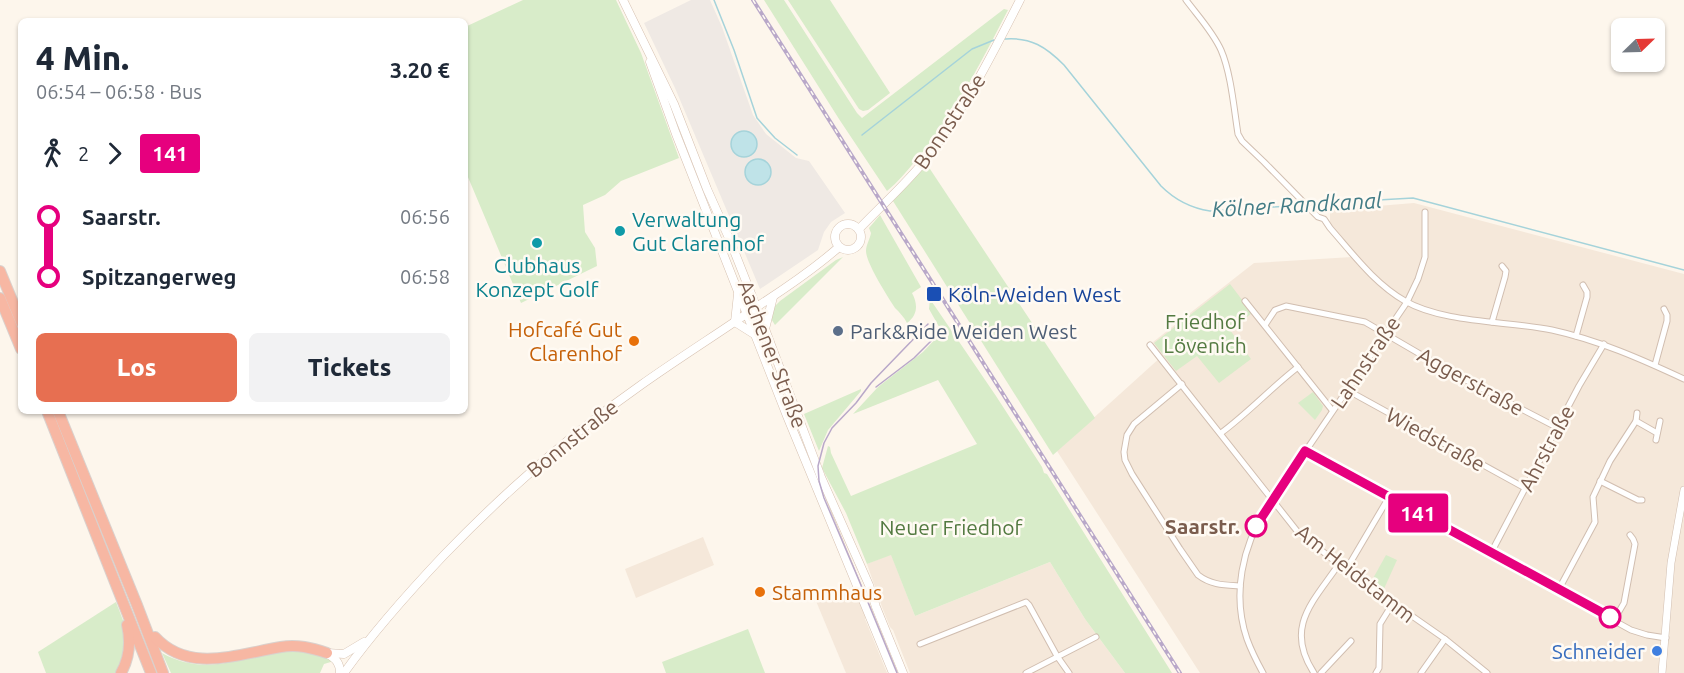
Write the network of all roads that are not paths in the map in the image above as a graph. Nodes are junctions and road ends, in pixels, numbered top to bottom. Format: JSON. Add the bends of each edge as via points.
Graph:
{"nodes":[{"id":1,"x":623,"y":0,"type":"edge"},
{"id":2,"x":1020,"y":0,"type":"edge"},
{"id":3,"x":1186,"y":0,"type":"edge"},
{"id":4,"x":640,"y":35,"type":"junction"},
{"id":5,"x":1425,"y":212,"type":"dead end"},
{"id":6,"x":859,"y":229,"type":"junction"},
{"id":7,"x":839,"y":247,"type":"junction"},
{"id":8,"x":1502,"y":266,"type":"dead end"},
{"id":9,"x":0,"y":271,"type":"edge"},
{"id":10,"x":1583,"y":285,"type":"dead end"},
{"id":11,"x":738,"y":293,"type":"junction"},
{"id":12,"x":773,"y":297,"type":"junction"},
{"id":13,"x":0,"y":298,"type":"edge"},
{"id":14,"x":1245,"y":301,"type":"dead end"},
{"id":15,"x":1407,"y":302,"type":"junction"},
{"id":16,"x":756,"y":308,"type":"junction"},
{"id":17,"x":1664,"y":309,"type":"dead end"},
{"id":18,"x":747,"y":314,"type":"junction"},
{"id":19,"x":18,"y":315,"type":"edge"},
{"id":20,"x":735,"y":322,"type":"junction"},
{"id":21,"x":1492,"y":322,"type":"junction"},
{"id":22,"x":1265,"y":325,"type":"junction"},
{"id":23,"x":765,"y":329,"type":"junction"},
{"id":24,"x":754,"y":334,"type":"junction"},
{"id":25,"x":1385,"y":334,"type":"junction"},
{"id":26,"x":1576,"y":336,"type":"junction"},
{"id":27,"x":18,"y":342,"type":"edge"},
{"id":28,"x":1604,"y":344,"type":"junction"},
{"id":29,"x":1150,"y":345,"type":"dead end"},
{"id":30,"x":1655,"y":365,"type":"junction"},
{"id":31,"x":1298,"y":367,"type":"junction"},
{"id":32,"x":1684,"y":379,"type":"edge"},
{"id":33,"x":1182,"y":384,"type":"junction"},
{"id":34,"x":1347,"y":390,"type":"junction"},
{"id":35,"x":1332,"y":410,"type":"junction"},
{"id":36,"x":1637,"y":413,"type":"dead end"},
{"id":37,"x":47,"y":414,"type":"edge"},
{"id":38,"x":59,"y":414,"type":"edge"},
{"id":39,"x":1636,"y":421,"type":"junction"},
{"id":40,"x":1660,"y":421,"type":"dead end"},
{"id":41,"x":1558,"y":428,"type":"junction"},
{"id":42,"x":1221,"y":433,"type":"junction"},
{"id":43,"x":1657,"y":433,"type":"junction"},
{"id":44,"x":1656,"y":440,"type":"dead end"},
{"id":45,"x":1305,"y":451,"type":"junction"},
{"id":46,"x":1600,"y":481,"type":"junction"},
{"id":47,"x":1525,"y":488,"type":"junction"},
{"id":48,"x":1684,"y":493,"type":"edge"},
{"id":49,"x":1389,"y":497,"type":"junction"},
{"id":50,"x":1272,"y":500,"type":"junction"},
{"id":51,"x":1642,"y":500,"type":"dead end"},
{"id":52,"x":1630,"y":535,"type":"dead end"},
{"id":53,"x":1491,"y":553,"type":"junction"},
{"id":54,"x":1339,"y":564,"type":"junction"},
{"id":55,"x":1346,"y":570,"type":"junction"},
{"id":56,"x":856,"y":584,"type":"junction"},
{"id":57,"x":1240,"y":586,"type":"junction"},
{"id":58,"x":872,"y":590,"type":"junction"},
{"id":59,"x":1559,"y":590,"type":"junction"},
{"id":60,"x":121,"y":598,"type":"junction"},
{"id":61,"x":1393,"y":603,"type":"junction"},
{"id":62,"x":137,"y":605,"type":"junction"},
{"id":63,"x":1614,"y":620,"type":"junction"},
{"id":64,"x":1096,"y":637,"type":"dead end"},
{"id":65,"x":371,"y":638,"type":"junction"},
{"id":66,"x":1666,"y":638,"type":"junction"},
{"id":67,"x":1445,"y":639,"type":"junction"},
{"id":68,"x":1351,"y":641,"type":"dead end"},
{"id":69,"x":920,"y":644,"type":"dead end"},
{"id":70,"x":327,"y":653,"type":"junction"},
{"id":71,"x":1057,"y":656,"type":"junction"},
{"id":72,"x":188,"y":667,"type":"dead end"},
{"id":73,"x":212,"y":670,"type":"dead end"},
{"id":74,"x":346,"y":672,"type":"edge"},
{"id":75,"x":121,"y":673,"type":"edge"},
{"id":76,"x":151,"y":673,"type":"edge"},
{"id":77,"x":163,"y":673,"type":"edge"},
{"id":78,"x":893,"y":673,"type":"edge"},
{"id":79,"x":903,"y":673,"type":"edge"},
{"id":80,"x":1026,"y":673,"type":"edge"},
{"id":81,"x":1069,"y":673,"type":"edge"},
{"id":82,"x":1263,"y":673,"type":"edge"},
{"id":83,"x":1314,"y":673,"type":"edge"},
{"id":84,"x":1322,"y":673,"type":"edge"},
{"id":85,"x":1376,"y":673,"type":"edge"},
{"id":86,"x":1420,"y":673,"type":"edge"},
{"id":87,"x":1487,"y":673,"type":"edge"},
{"id":88,"x":1662,"y":673,"type":"edge"}],
"edges":[{"from":1,"to":4,"type":"main road","name":"Aachener Straße"},
{"from":2,"to":6,"type":"main road","name":"Bonnstraße","via":[[970,94],[931,152]]},
{"from":3,"to":15,"type":"street","via":[[1222,51],[1240,138],[1324,219],[1381,284]]},
{"from":4,"to":11,"type":"main road","name":"Aachener Straße"},
{"from":4,"to":16,"type":"main road","name":"Aachener Straße","via":[[674,105]]},
{"from":5,"to":15,"type":"street","name":"Lahnstraße","via":[[1425,257]]},
{"from":6,"to":7,"type":"main road","via":[[859,246],[846,251]]},
{"from":6,"to":7,"type":"main road","via":[[851,224],[839,228],[835,238]]},
{"from":7,"to":12,"type":"main road","name":"Bonnstraße"},
{"from":8,"to":21,"type":"street","via":[[1505,277]]},
{"from":9,"to":19,"type":"highway"},
{"from":10,"to":26,"type":"street","via":[[1587,297]]},
{"from":11,"to":18,"type":"main road","name":"Aachener Straße"},
{"from":11,"to":20,"type":"main road"},
{"from":12,"to":16,"type":"main road","name":"Bonnstraße"},
{"from":12,"to":23,"type":"main road"},
{"from":13,"to":27,"type":"highway"},
{"from":14,"to":22,"type":"street"},
{"from":15,"to":21,"type":"street","via":[[1449,316]]},
{"from":15,"to":25,"type":"street","name":"Lahnstraße"},
{"from":16,"to":18,"type":"main road","name":"Bonnstraße"},
{"from":16,"to":23,"type":"main road","name":"Aachener Straße"},
{"from":17,"to":30,"type":"street","via":[[1667,321]]},
{"from":18,"to":20,"type":"main road","name":"Bonnstraße"},
{"from":18,"to":24,"type":"main road","name":"Aachener Straße"},
{"from":20,"to":24,"type":"main road"},
{"from":20,"to":65,"type":"main road","name":"Bonnstraße","via":[[607,410],[522,478],[417,583]]},
{"from":21,"to":26,"type":"street"},
{"from":22,"to":25,"type":"street","name":"Aggerstraße","via":[[1275,310],[1286,306],[1358,320]]},
{"from":22,"to":31,"type":"street"},
{"from":23,"to":58,"type":"main road","name":"Aachener Straße","via":[[799,424]]},
{"from":24,"to":56,"type":"main road","name":"Aachener Straße"},
{"from":25,"to":34,"type":"street","name":"Lahnstraße"},
{"from":25,"to":41,"type":"street","name":"Aggerstraße"},
{"from":26,"to":28,"type":"street"},
{"from":28,"to":30,"type":"street"},
{"from":28,"to":41,"type":"street","name":"Ahrstraße"},
{"from":29,"to":33,"type":"street","name":"Am Heidstamm"},
{"from":30,"to":32,"type":"street"},
{"from":31,"to":35,"type":"street"},
{"from":31,"to":42,"type":"street"},
{"from":33,"to":42,"type":"street","name":"Am Heidstamm"},
{"from":33,"to":57,"type":"street","via":[[1134,424],[1125,441],[1125,460],[1198,575],[1217,585]]},
{"from":34,"to":35,"type":"street","name":"Lahnstraße"},
{"from":34,"to":47,"type":"street","name":"Wiedstraße"},
{"from":35,"to":45,"type":"street","name":"Lahnstraße"},
{"from":36,"to":39,"type":"street"},
{"from":37,"to":60,"type":"highway"},
{"from":38,"to":62,"type":"highway"},
{"from":39,"to":43,"type":"street"},
{"from":39,"to":46,"type":"street"},
{"from":40,"to":43,"type":"street"},
{"from":41,"to":47,"type":"street","name":"Ahrstraße"},
{"from":42,"to":50,"type":"street","name":"Am Heidstamm"},
{"from":43,"to":44,"type":"street"},
{"from":45,"to":49,"type":"street"},
{"from":45,"to":50,"type":"street","name":"Lahnstraße"},
{"from":46,"to":51,"type":"street"},
{"from":46,"to":59,"type":"street","via":[[1593,497],[1595,522]]},
{"from":47,"to":53,"type":"street","name":"Ahrstraße"},
{"from":48,"to":66,"type":"street","via":[[1671,563]]},
{"from":49,"to":53,"type":"street"},
{"from":49,"to":55,"type":"street"},
{"from":50,"to":54,"type":"street","name":"Am Heidstamm","via":[[1297,531]]},
{"from":50,"to":57,"type":"street","name":"Lahnstraße","via":[[1253,531]]},
{"from":52,"to":63,"type":"street","via":[[1635,544],[1626,594]]},
{"from":53,"to":59,"type":"street"},
{"from":54,"to":55,"type":"street","name":"Am Heidstamm"},
{"from":54,"to":83,"type":"street","via":[[1309,608],[1302,626],[1303,652]]},
{"from":55,"to":61,"type":"street","name":"Am Heidstamm"},
{"from":56,"to":58,"type":"main road","via":[[861,578]]},
{"from":56,"to":78,"type":"main road","name":"Aachener Straße"},
{"from":57,"to":82,"type":"street","name":"Lahnstraße","via":[[1242,621]]},
{"from":58,"to":79,"type":"main road","name":"Aachener Straße"},
{"from":59,"to":63,"type":"street"},
{"from":60,"to":75,"type":"highway","via":[[130,644]]},
{"from":60,"to":76,"type":"highway"},
{"from":61,"to":67,"type":"street","name":"Am Heidstamm"},
{"from":61,"to":85,"type":"street","via":[[1380,624]]},
{"from":62,"to":72,"type":"highway","via":[[164,651]]},
{"from":62,"to":77,"type":"highway"},
{"from":63,"to":66,"type":"street","via":[[1639,632]]},
{"from":64,"to":71,"type":"street"},
{"from":65,"to":70,"type":"main road","via":[[344,654]]},
{"from":65,"to":74,"type":"main road","name":"Bonnstraße"},
{"from":66,"to":88,"type":"street"},
{"from":67,"to":86,"type":"street"},
{"from":67,"to":87,"type":"street","name":"Am Heidstamm"},
{"from":68,"to":84,"type":"street"},
{"from":69,"to":71,"type":"street","via":[[1026,602]]},
{"from":70,"to":73,"type":"highway","via":[[304,646],[280,647]]},
{"from":70,"to":74,"type":"main road"},
{"from":71,"to":80,"type":"street"},
{"from":71,"to":81,"type":"street"}]}
